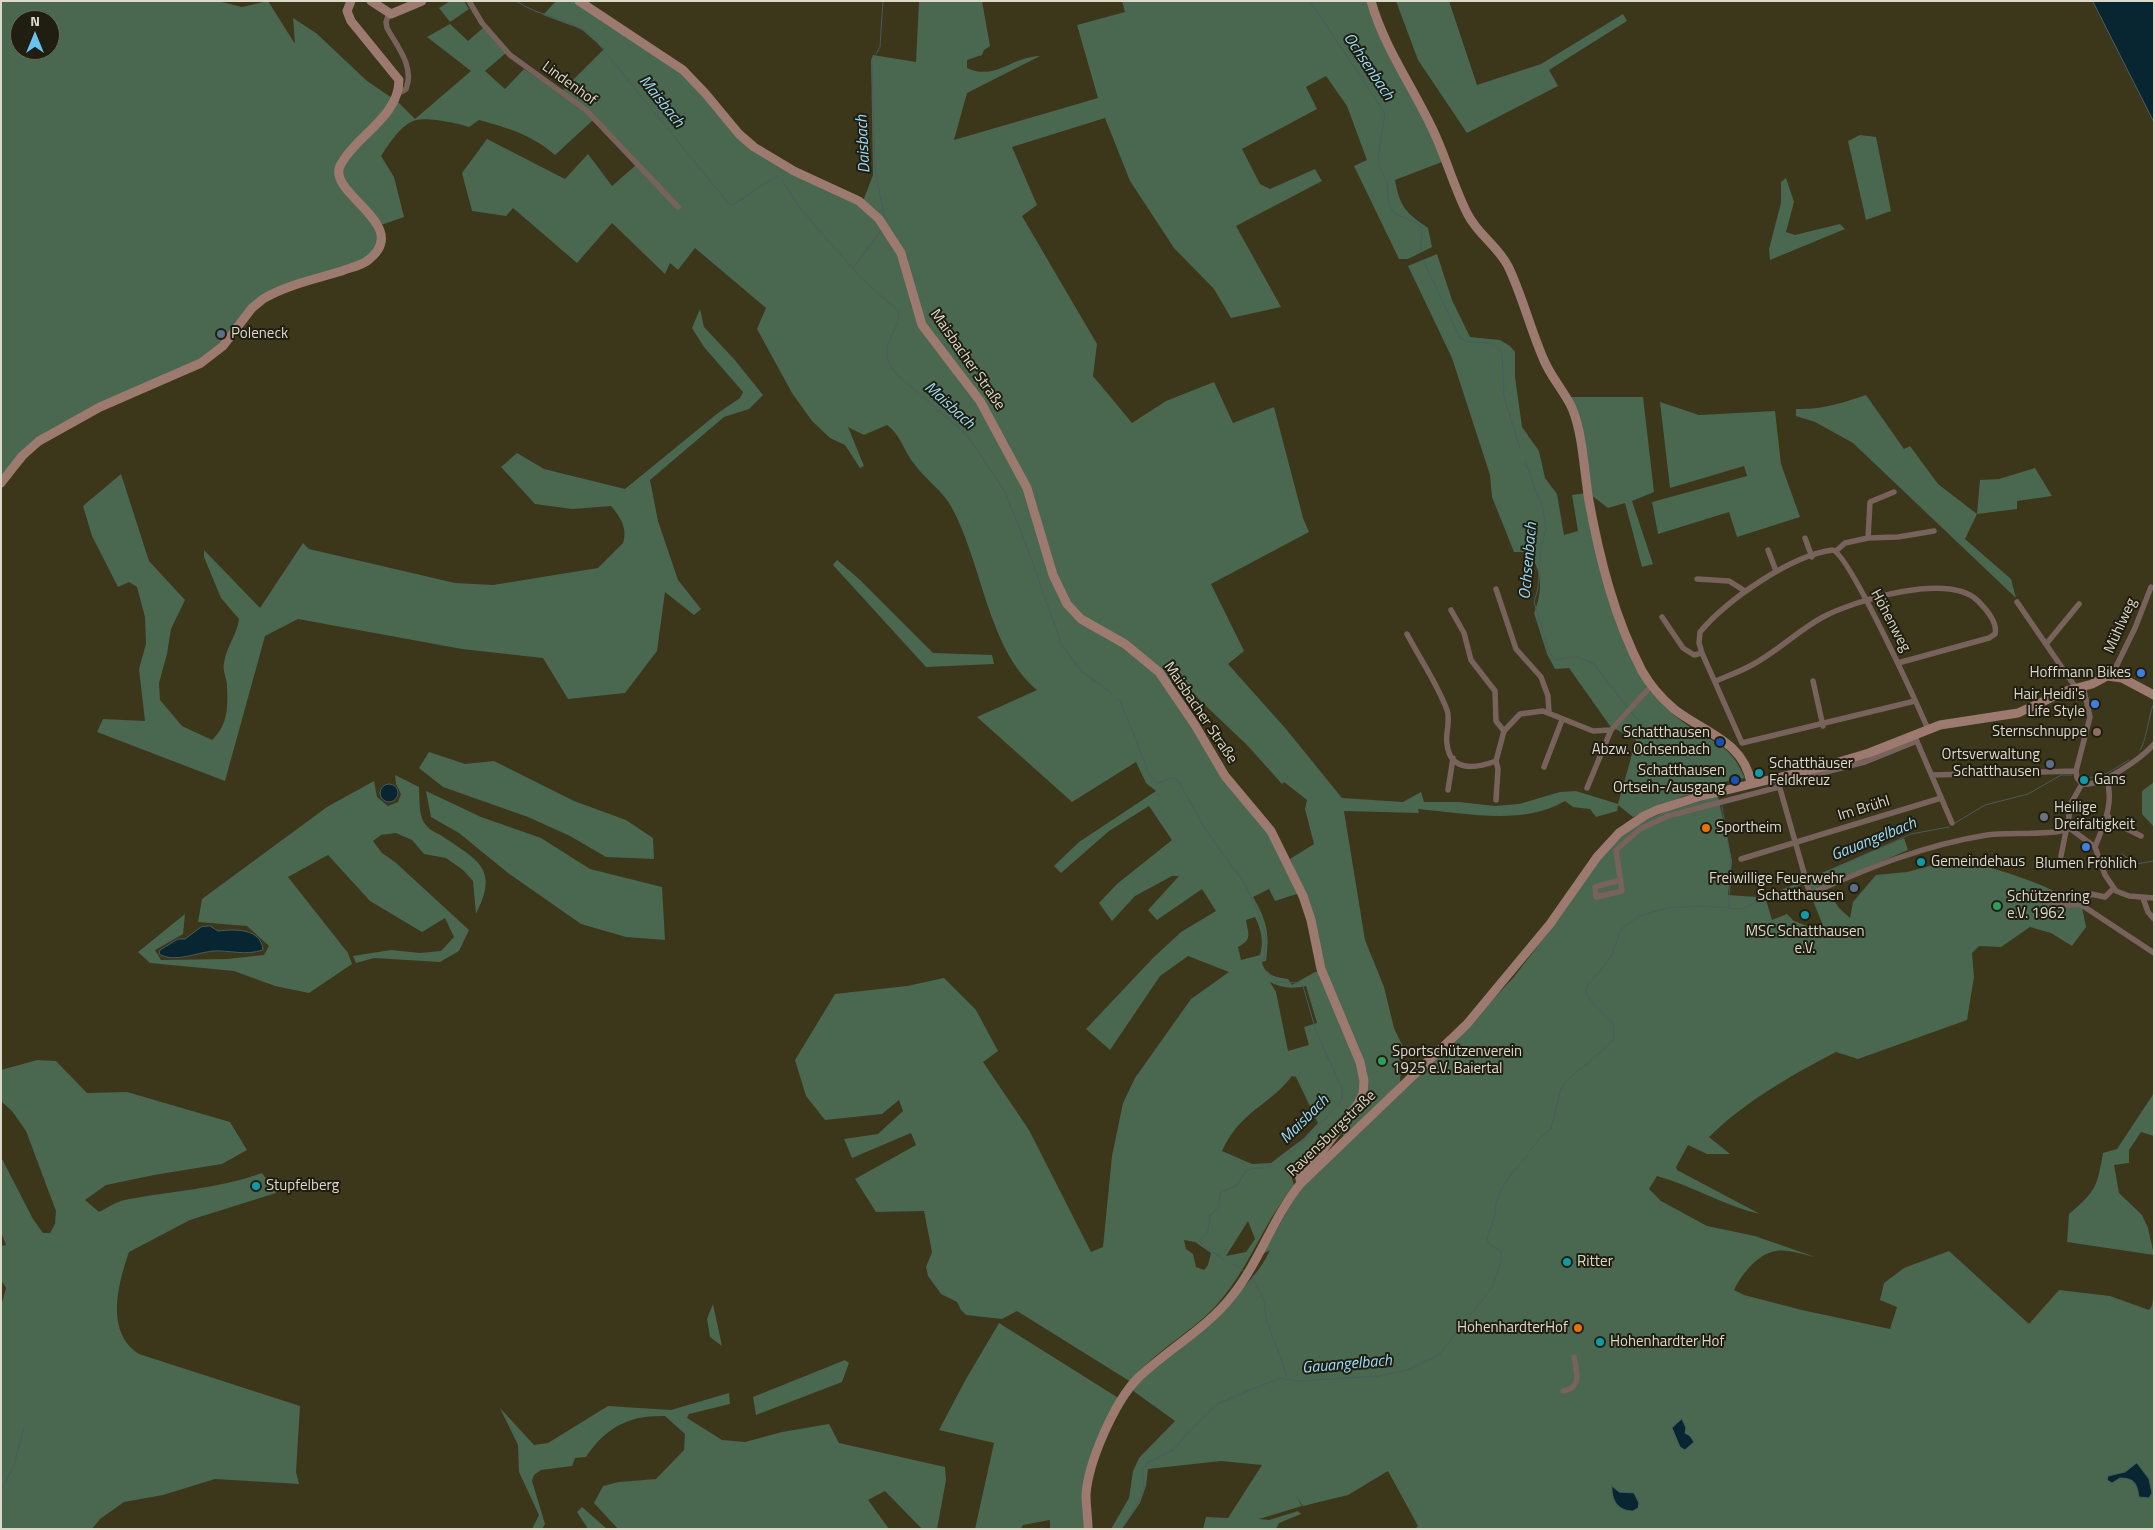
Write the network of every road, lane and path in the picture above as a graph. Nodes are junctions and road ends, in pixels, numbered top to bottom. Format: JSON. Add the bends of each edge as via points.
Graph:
{"nodes":[{"id":1,"x":351,"y":1,"type":"edge"},
{"id":2,"x":371,"y":1,"type":"edge"},
{"id":3,"x":422,"y":1,"type":"edge"},
{"id":4,"x":469,"y":1,"type":"edge"},
{"id":5,"x":579,"y":1,"type":"edge"},
{"id":6,"x":1371,"y":1,"type":"edge"},
{"id":7,"x":389,"y":13,"type":"junction"},
{"id":8,"x":396,"y":96,"type":"junction"},
{"id":9,"x":678,"y":207,"type":"dead end"},
{"id":10,"x":1,"y":482,"type":"edge"},
{"id":11,"x":1894,"y":492,"type":"dead end"},
{"id":12,"x":1934,"y":531,"type":"dead end"},
{"id":13,"x":1805,"y":538,"type":"dead end"},
{"id":14,"x":1868,"y":538,"type":"junction"},
{"id":15,"x":1768,"y":550,"type":"dead end"},
{"id":16,"x":1836,"y":551,"type":"junction"},
{"id":17,"x":1812,"y":557,"type":"junction"},
{"id":18,"x":1776,"y":571,"type":"junction"},
{"id":19,"x":1697,"y":579,"type":"dead end"},
{"id":20,"x":2151,"y":587,"type":"dead end"},
{"id":21,"x":1496,"y":590,"type":"dead end"},
{"id":22,"x":1745,"y":591,"type":"junction"},
{"id":23,"x":1866,"y":602,"type":"junction"},
{"id":24,"x":2017,"y":602,"type":"dead end"},
{"id":25,"x":2079,"y":604,"type":"dead end"},
{"id":26,"x":1452,"y":610,"type":"dead end"},
{"id":27,"x":1662,"y":617,"type":"dead end"},
{"id":28,"x":1407,"y":634,"type":"dead end"},
{"id":29,"x":2047,"y":643,"type":"junction"},
{"id":30,"x":1702,"y":653,"type":"junction"},
{"id":31,"x":1898,"y":663,"type":"junction"},
{"id":32,"x":2112,"y":676,"type":"junction"},
{"id":33,"x":1716,"y":681,"type":"junction"},
{"id":34,"x":1813,"y":681,"type":"dead end"},
{"id":35,"x":1651,"y":686,"type":"junction"},
{"id":36,"x":2080,"y":687,"type":"junction"},
{"id":37,"x":2154,"y":695,"type":"edge"},
{"id":38,"x":1915,"y":701,"type":"junction"},
{"id":39,"x":1549,"y":713,"type":"junction"},
{"id":40,"x":1562,"y":720,"type":"junction"},
{"id":41,"x":1823,"y":726,"type":"junction"},
{"id":42,"x":1611,"y":730,"type":"junction"},
{"id":43,"x":1928,"y":730,"type":"junction"},
{"id":44,"x":1504,"y":731,"type":"junction"},
{"id":45,"x":1916,"y":738,"type":"junction"},
{"id":46,"x":2154,"y":744,"type":"edge"},
{"id":47,"x":1739,"y":747,"type":"junction"},
{"id":48,"x":1453,"y":758,"type":"junction"},
{"id":49,"x":1496,"y":761,"type":"junction"},
{"id":50,"x":1544,"y":767,"type":"dead end"},
{"id":51,"x":2076,"y":771,"type":"junction"},
{"id":52,"x":1932,"y":775,"type":"junction"},
{"id":53,"x":2106,"y":778,"type":"junction"},
{"id":54,"x":1751,"y":783,"type":"junction"},
{"id":55,"x":1778,"y":783,"type":"junction"},
{"id":56,"x":2082,"y":784,"type":"junction"},
{"id":57,"x":1587,"y":788,"type":"dead end"},
{"id":58,"x":1448,"y":790,"type":"dead end"},
{"id":59,"x":1941,"y":798,"type":"junction"},
{"id":60,"x":1496,"y":800,"type":"dead end"},
{"id":61,"x":2107,"y":815,"type":"junction"},
{"id":62,"x":1952,"y":823,"type":"dead end"},
{"id":63,"x":2068,"y":830,"type":"junction"},
{"id":64,"x":2140,"y":836,"type":"dead end"},
{"id":65,"x":1795,"y":844,"type":"junction"},
{"id":66,"x":2095,"y":847,"type":"junction"},
{"id":67,"x":2061,"y":856,"type":"dead end"},
{"id":68,"x":1742,"y":859,"type":"dead end"},
{"id":69,"x":1620,"y":880,"type":"junction"},
{"id":70,"x":2113,"y":888,"type":"junction"},
{"id":71,"x":2024,"y":896,"type":"dead end"},
{"id":72,"x":2143,"y":898,"type":"junction"},
{"id":73,"x":2154,"y":898,"type":"edge"},
{"id":74,"x":2080,"y":904,"type":"junction"},
{"id":75,"x":2154,"y":919,"type":"edge"},
{"id":76,"x":2153,"y":951,"type":"edge"},
{"id":77,"x":1301,"y":1183,"type":"junction"},
{"id":78,"x":1574,"y":1357,"type":"dead end"},
{"id":79,"x":1563,"y":1391,"type":"dead end"},
{"id":80,"x":1088,"y":1529,"type":"edge"}],
"edges":[{"from":1,"to":8,"type":"street","via":[[348,17],[397,76]]},
{"from":2,"to":7,"type":"street"},
{"from":3,"to":7,"type":"street","via":[[397,13]]},
{"from":4,"to":9,"type":"street","name":"Lindenhof","via":[[505,51],[588,112]]},
{"from":5,"to":77,"type":"street","name":"Maisbacher Straße","via":[[683,70],[754,147],[868,207],[887,229],[901,253],[922,325],[980,401],[1031,495],[1052,570],[1066,604],[1086,622],[1125,644],[1163,677],[1228,780],[1268,826],[1293,871],[1308,910],[1322,969],[1360,1062],[1365,1085],[1358,1104],[1299,1176]]},
{"from":6,"to":35,"type":"street","via":[[1391,53],[1431,125],[1468,215],[1508,266],[1543,359],[1571,407],[1606,581],[1624,633]]},
{"from":7,"to":8,"type":"street","via":[[387,28],[408,69],[406,89]]},
{"from":8,"to":10,"type":"street","via":[[339,169],[339,178],[377,223],[380,232],[378,247],[366,262],[263,299],[252,308],[223,346],[201,363],[100,407],[39,441]]},
{"from":11,"to":14,"type":"street","via":[[1870,502]]},
{"from":12,"to":14,"type":"street"},
{"from":13,"to":17,"type":"street"},
{"from":14,"to":16,"type":"street","via":[[1845,543]]},
{"from":15,"to":18,"type":"street"},
{"from":16,"to":17,"type":"street"},
{"from":16,"to":23,"type":"street","name":"Höhenweg"},
{"from":17,"to":18,"type":"street"},
{"from":18,"to":22,"type":"street"},
{"from":19,"to":22,"type":"street","via":[[1729,581]]},
{"from":20,"to":32,"type":"street","name":"Mühlweg"},
{"from":21,"to":39,"type":"street","via":[[1516,649],[1541,677],[1548,696]]},
{"from":22,"to":30,"type":"street","via":[[1700,632]]},
{"from":23,"to":31,"type":"street","name":"Höhenweg"},
{"from":23,"to":31,"type":"street","via":[[1916,591],[1951,589],[1976,599],[1996,625],[1996,634],[1989,638]]},
{"from":23,"to":33,"type":"street","via":[[1822,618],[1751,666]]},
{"from":24,"to":29,"type":"street"},
{"from":25,"to":29,"type":"street"},
{"from":26,"to":44,"type":"street","via":[[1464,634],[1471,660],[1495,691],[1496,721]]},
{"from":27,"to":30,"type":"street","via":[[1683,648],[1694,655]]},
{"from":28,"to":48,"type":"street","via":[[1448,713],[1447,744]]},
{"from":29,"to":36,"type":"street"},
{"from":30,"to":33,"type":"street"},
{"from":31,"to":38,"type":"street","name":"Höhenweg"},
{"from":32,"to":36,"type":"street"},
{"from":32,"to":37,"type":"street"},
{"from":33,"to":47,"type":"street"},
{"from":34,"to":41,"type":"street"},
{"from":35,"to":42,"type":"street"},
{"from":35,"to":47,"type":"street","via":[[1673,708]]},
{"from":36,"to":43,"type":"street","via":[[2018,713],[1950,722]]},
{"from":36,"to":51,"type":"street","via":[[2090,717]]},
{"from":38,"to":41,"type":"street"},
{"from":38,"to":43,"type":"street","name":"Höhenweg"},
{"from":39,"to":40,"type":"street"},
{"from":39,"to":44,"type":"street","via":[[1532,711],[1520,714]]},
{"from":40,"to":42,"type":"street","via":[[1593,730]]},
{"from":40,"to":50,"type":"street"},
{"from":41,"to":47,"type":"street"},
{"from":42,"to":57,"type":"street"},
{"from":43,"to":45,"type":"street"},
{"from":44,"to":49,"type":"street"},
{"from":45,"to":52,"type":"street"},
{"from":45,"to":55,"type":"street"},
{"from":46,"to":53,"type":"street","via":[[2143,755]]},
{"from":47,"to":54,"type":"street"},
{"from":48,"to":49,"type":"street","via":[[1466,766],[1478,767]]},
{"from":48,"to":58,"type":"street"},
{"from":49,"to":60,"type":"street"},
{"from":51,"to":52,"type":"street"},
{"from":51,"to":56,"type":"street"},
{"from":52,"to":59,"type":"street"},
{"from":53,"to":56,"type":"street"},
{"from":53,"to":61,"type":"street","via":[[2111,793]]},
{"from":54,"to":55,"type":"street"},
{"from":54,"to":77,"type":"street","name":"Ravensburgstraße","via":[[1657,810],[1607,845],[1550,924],[1468,1024]]},
{"from":55,"to":65,"type":"street"},
{"from":55,"to":69,"type":"street","via":[[1668,816],[1640,830],[1616,850]]},
{"from":56,"to":63,"type":"street","via":[[2070,805]]},
{"from":59,"to":62,"type":"street"},
{"from":59,"to":65,"type":"street","name":"Im Brühl"},
{"from":61,"to":64,"type":"street","via":[[2113,822]]},
{"from":61,"to":66,"type":"street"},
{"from":63,"to":65,"type":"street","via":[[1998,833],[1958,839],[1874,865],[1810,894]]},
{"from":63,"to":66,"type":"street"},
{"from":63,"to":67,"type":"street"},
{"from":65,"to":68,"type":"street","name":"Im Brühl"},
{"from":66,"to":70,"type":"street"},
{"from":69,"to":69,"type":"street","via":[[1595,887],[1596,897],[1622,891]]},
{"from":70,"to":72,"type":"street","via":[[2120,893]]},
{"from":70,"to":74,"type":"street","via":[[2106,897],[2088,895]]},
{"from":71,"to":74,"type":"street","via":[[2056,905]]},
{"from":72,"to":73,"type":"street"},
{"from":72,"to":75,"type":"street"},
{"from":74,"to":76,"type":"street"},
{"from":77,"to":80,"type":"street","name":"Ravensburgstraße","via":[[1284,1205],[1232,1296],[1139,1377],[1115,1412],[1093,1463],[1086,1495]]},
{"from":78,"to":79,"type":"street","via":[[1575,1385]]}]}
